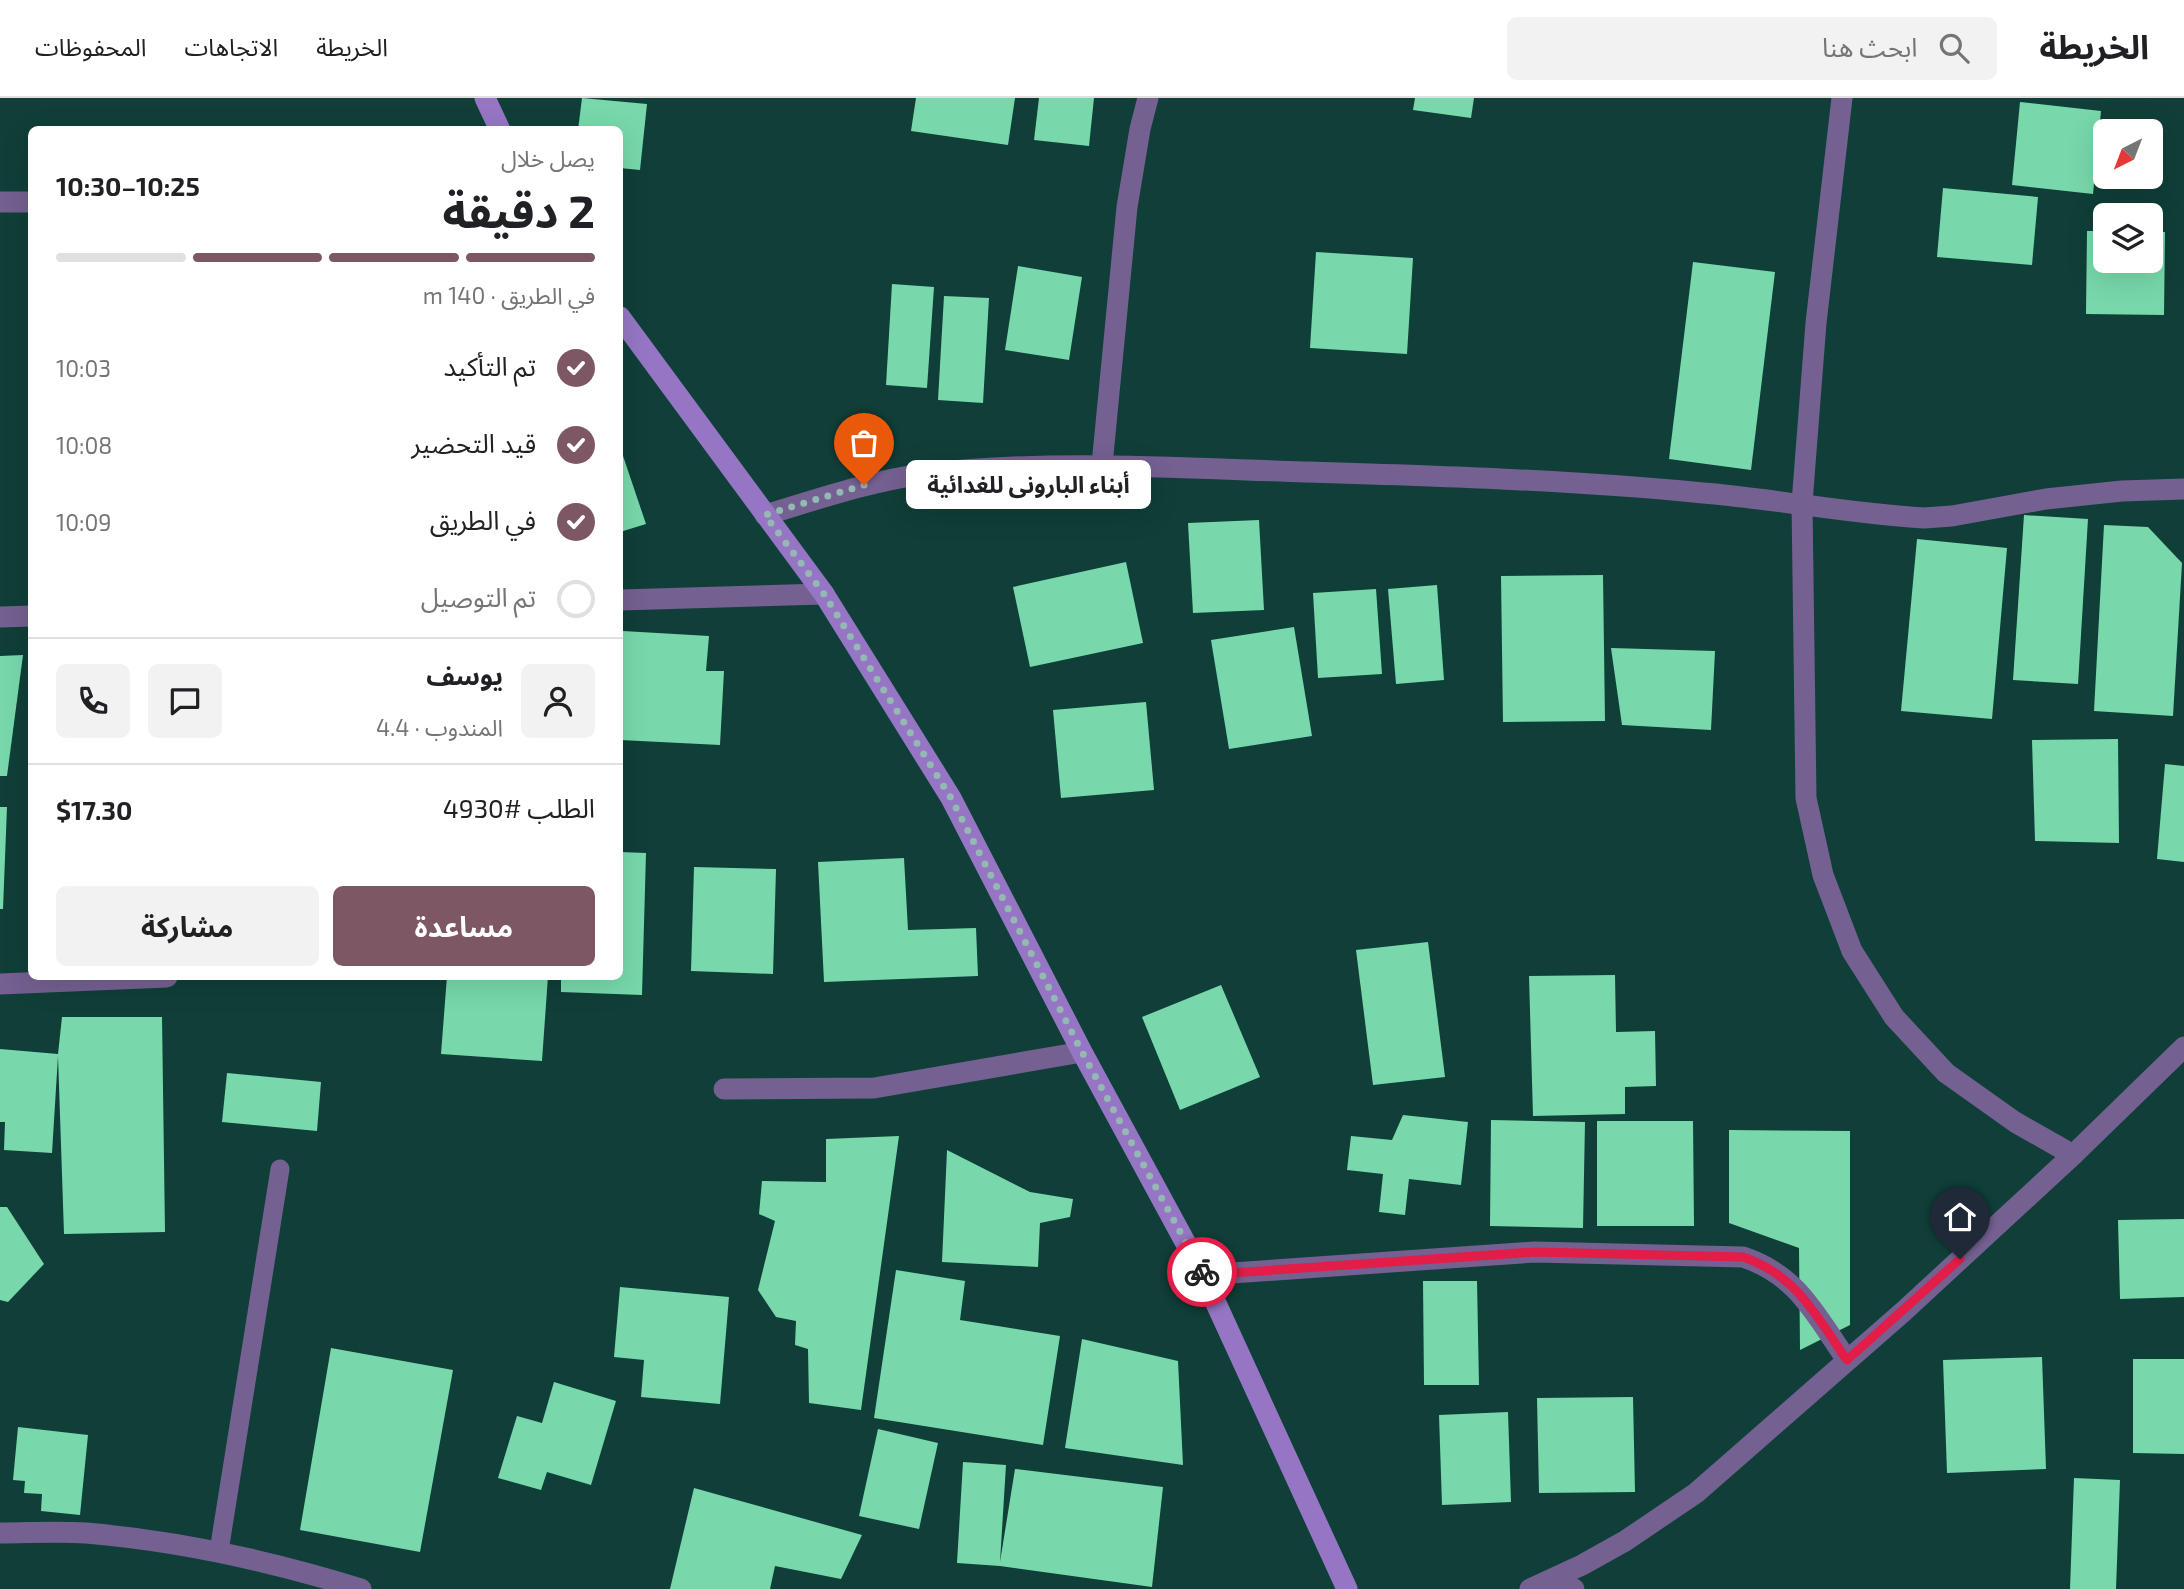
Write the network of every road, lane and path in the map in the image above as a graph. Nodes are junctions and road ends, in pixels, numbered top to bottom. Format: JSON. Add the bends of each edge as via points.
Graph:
{"nodes":[{"id":1,"x":485,"y":98,"type":"edge"},
{"id":2,"x":1148,"y":98,"type":"edge"},
{"id":3,"x":1842,"y":98,"type":"edge"},
{"id":4,"x":498,"y":126,"type":"edge"},
{"id":5,"x":0,"y":202,"type":"edge"},
{"id":6,"x":28,"y":202,"type":"edge"},
{"id":7,"x":623,"y":321,"type":"edge"},
{"id":8,"x":1102,"y":465,"type":"junction"},
{"id":9,"x":2184,"y":489,"type":"edge"},
{"id":10,"x":1802,"y":503,"type":"junction"},
{"id":11,"x":765,"y":515,"type":"junction"},
{"id":12,"x":824,"y":594,"type":"junction"},
{"id":13,"x":623,"y":600,"type":"edge"},
{"id":14,"x":28,"y":616,"type":"edge"},
{"id":15,"x":0,"y":617,"type":"edge"},
{"id":16,"x":95,"y":980,"type":"edge"},
{"id":17,"x":0,"y":984,"type":"edge"},
{"id":18,"x":2184,"y":1047,"type":"edge"},
{"id":19,"x":1082,"y":1052,"type":"junction"},
{"id":20,"x":724,"y":1089,"type":"dead end"},
{"id":21,"x":2073,"y":1155,"type":"junction"},
{"id":22,"x":280,"y":1169,"type":"dead end"},
{"id":23,"x":1203,"y":1275,"type":"junction"},
{"id":24,"x":1847,"y":1360,"type":"junction"},
{"id":25,"x":0,"y":1534,"type":"edge"},
{"id":26,"x":219,"y":1550,"type":"junction"},
{"id":27,"x":1534,"y":1587,"type":"edge"},
{"id":28,"x":361,"y":1589,"type":"edge"},
{"id":29,"x":1347,"y":1589,"type":"edge"},
{"id":30,"x":1574,"y":1589,"type":"edge"}],
"edges":[{"from":1,"to":4,"type":"street"},
{"from":2,"to":8,"type":"street","via":[[1127,206]]},
{"from":3,"to":10,"type":"street","via":[[1815,323]]},
{"from":5,"to":6,"type":"street"},
{"from":7,"to":11,"type":"street"},
{"from":8,"to":10,"type":"street","via":[[1606,485]]},
{"from":8,"to":11,"type":"street","via":[[924,474],[864,485]]},
{"from":9,"to":10,"type":"street","via":[[2046,499],[1924,518]]},
{"from":10,"to":21,"type":"street","via":[[1806,798],[1823,875],[1852,951],[1894,1017],[1946,1073],[2015,1122]]},
{"from":11,"to":12,"type":"street"},
{"from":12,"to":13,"type":"street"},
{"from":12,"to":19,"type":"street","via":[[951,798]]},
{"from":14,"to":15,"type":"street"},
{"from":16,"to":17,"type":"street"},
{"from":18,"to":21,"type":"street"},
{"from":19,"to":20,"type":"street","via":[[874,1088]]},
{"from":19,"to":23,"type":"street"},
{"from":21,"to":24,"type":"street"},
{"from":22,"to":26,"type":"lane"},
{"from":23,"to":24,"type":"street","via":[[1535,1252],[1743,1257],[1762,1263],[1806,1298]]},
{"from":23,"to":29,"type":"street"},
{"from":24,"to":27,"type":"street","via":[[1696,1493],[1625,1541]]},
{"from":25,"to":26,"type":"street","via":[[85,1533]]},
{"from":26,"to":28,"type":"street"},
{"from":27,"to":30,"type":"street"}]}
